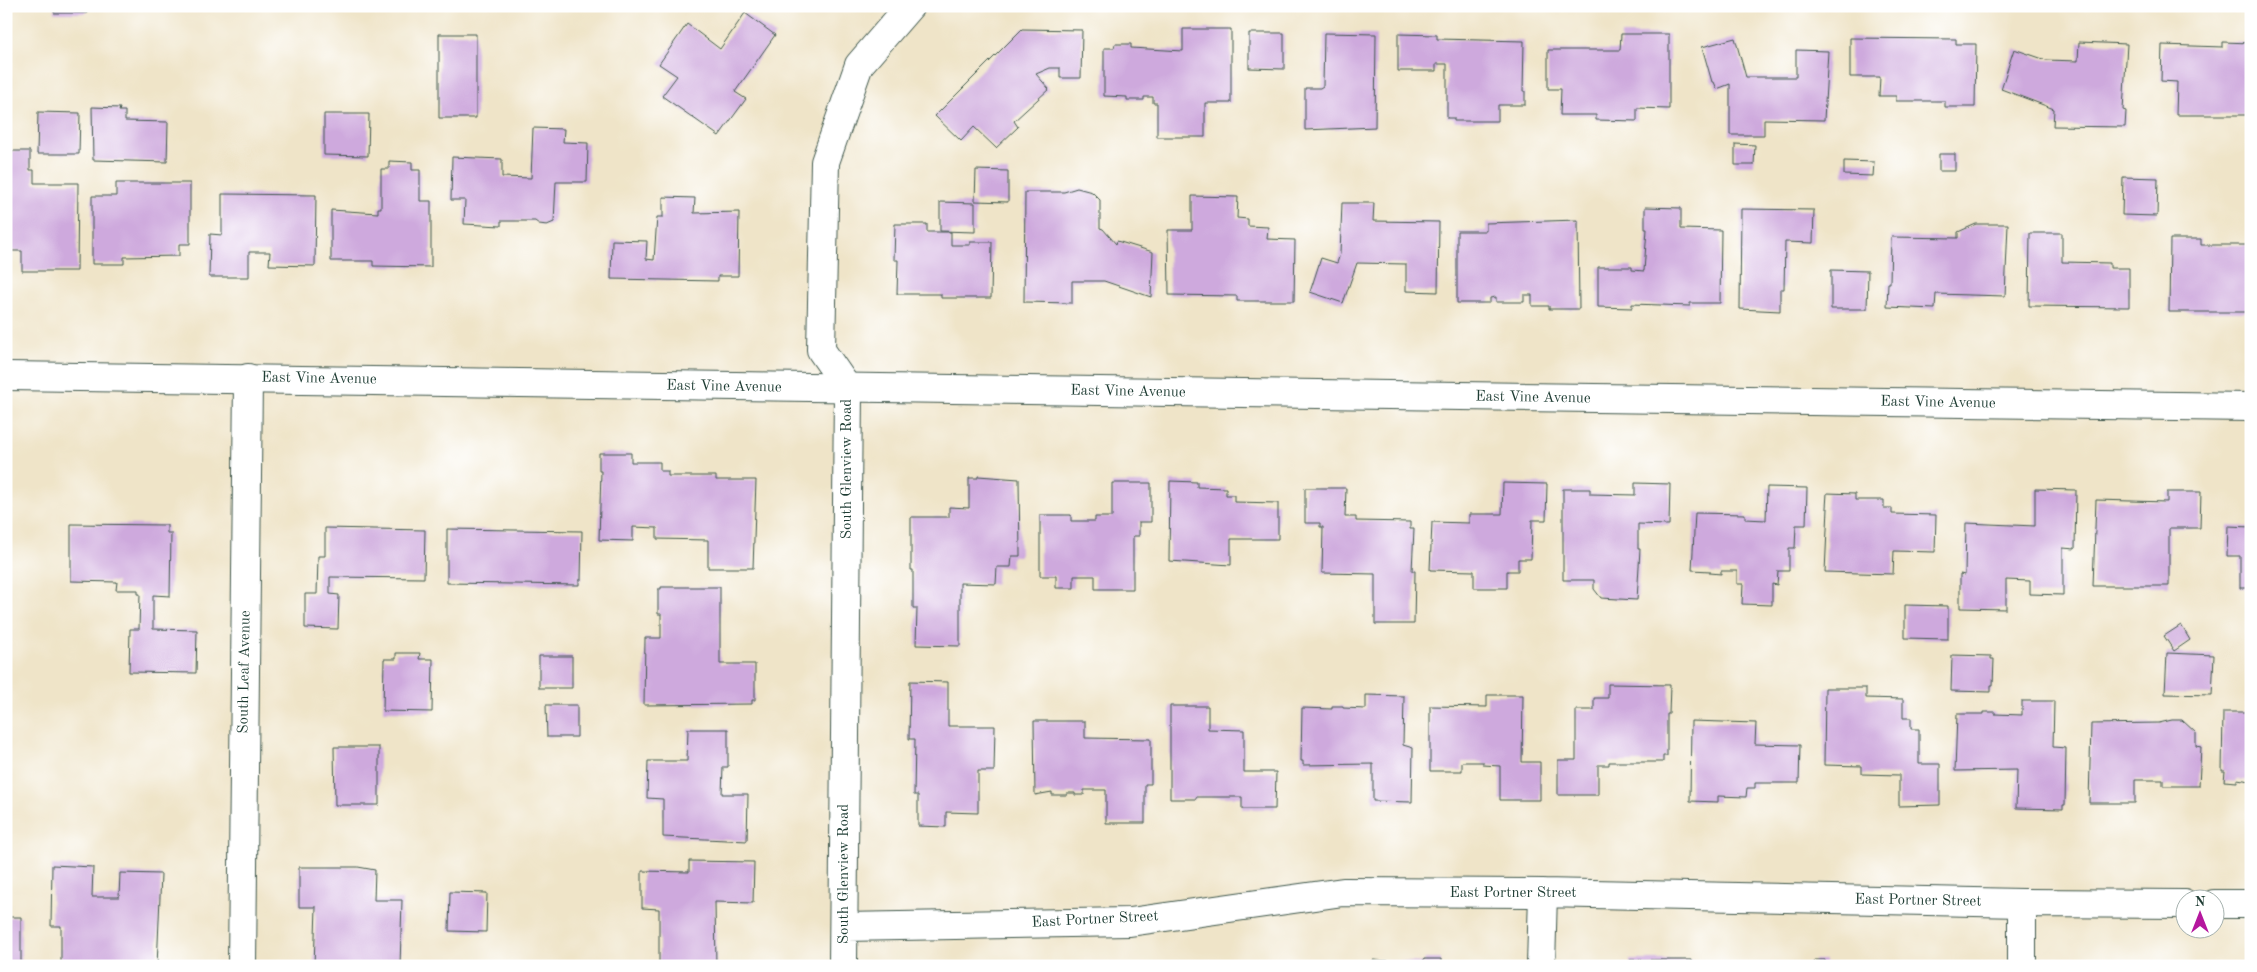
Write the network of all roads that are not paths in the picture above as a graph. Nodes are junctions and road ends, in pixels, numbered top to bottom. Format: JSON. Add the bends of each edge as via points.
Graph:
{"nodes":[{"id":1,"x":910,"y":6,"type":"edge"},
{"id":2,"x":6,"y":376,"type":"edge"},
{"id":3,"x":248,"y":378,"type":"junction"},
{"id":4,"x":848,"y":389,"type":"junction"},
{"id":5,"x":2251,"y":407,"type":"edge"},
{"id":6,"x":1543,"y":893,"type":"junction"},
{"id":7,"x":2022,"y":903,"type":"junction"},
{"id":8,"x":2174,"y":904,"type":"edge"},
{"id":9,"x":2224,"y":904,"type":"edge"},
{"id":10,"x":2251,"y":904,"type":"edge"},
{"id":11,"x":844,"y":927,"type":"junction"},
{"id":12,"x":242,"y":966,"type":"edge"},
{"id":13,"x":843,"y":966,"type":"edge"},
{"id":14,"x":1541,"y":966,"type":"edge"},
{"id":15,"x":2022,"y":966,"type":"edge"}],
"edges":[{"from":1,"to":4,"type":"street","name":"South Glenview Road","via":[[859,65],[825,162],[821,350]]},
{"from":2,"to":3,"type":"street","name":"East Vine Avenue"},
{"from":3,"to":4,"type":"street","name":"East Vine Avenue"},
{"from":3,"to":12,"type":"street","name":"South Leaf Avenue"},
{"from":4,"to":5,"type":"street","name":"East Vine Avenue"},
{"from":4,"to":11,"type":"street","name":"South Glenview Road"},
{"from":6,"to":7,"type":"street","name":"East Portner Street"},
{"from":6,"to":11,"type":"street","name":"East Portner Street","via":[[1342,892],[1130,922]]},
{"from":6,"to":14,"type":"street"},
{"from":7,"to":8,"type":"street","name":"East Portner Street"},
{"from":7,"to":15,"type":"street"},
{"from":9,"to":10,"type":"street"},
{"from":11,"to":13,"type":"street","name":"South Glenview Road"}]}
